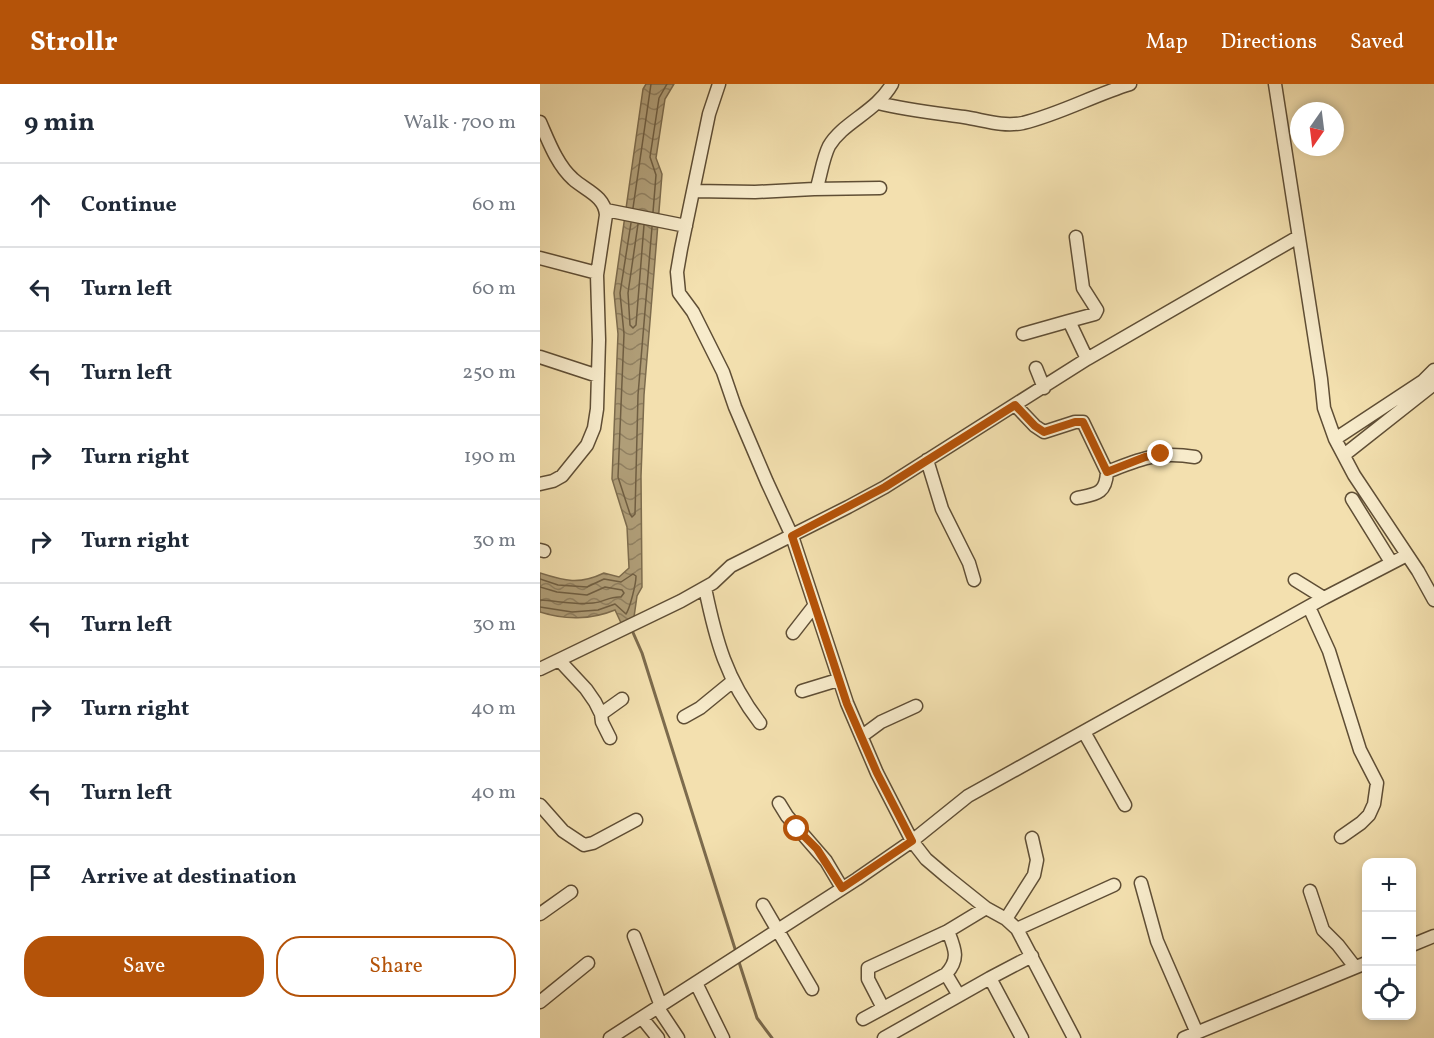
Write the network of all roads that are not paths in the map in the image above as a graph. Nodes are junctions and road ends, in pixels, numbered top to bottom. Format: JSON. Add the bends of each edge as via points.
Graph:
{"nodes":[{"id":1,"x":719,"y":84,"type":"edge"},
{"id":2,"x":892,"y":84,"type":"edge"},
{"id":3,"x":1130,"y":84,"type":"edge"},
{"id":4,"x":1275,"y":84,"type":"edge"},
{"id":5,"x":878,"y":103,"type":"junction"},
{"id":6,"x":540,"y":122,"type":"edge"},
{"id":7,"x":880,"y":188,"type":"dead end"},
{"id":8,"x":814,"y":189,"type":"junction"},
{"id":9,"x":694,"y":191,"type":"junction"},
{"id":10,"x":606,"y":210,"type":"junction"},
{"id":11,"x":686,"y":226,"type":"junction"},
{"id":12,"x":1076,"y":237,"type":"dead end"},
{"id":13,"x":1298,"y":237,"type":"junction"},
{"id":14,"x":540,"y":258,"type":"edge"},
{"id":15,"x":597,"y":273,"type":"junction"},
{"id":16,"x":1069,"y":321,"type":"junction"},
{"id":17,"x":1023,"y":334,"type":"dead end"},
{"id":18,"x":540,"y":357,"type":"edge"},
{"id":19,"x":1087,"y":359,"type":"junction"},
{"id":20,"x":1036,"y":368,"type":"dead end"},
{"id":21,"x":1434,"y":370,"type":"edge"},
{"id":22,"x":598,"y":376,"type":"junction"},
{"id":23,"x":1434,"y":384,"type":"edge"},
{"id":24,"x":1044,"y":388,"type":"junction"},
{"id":25,"x":1015,"y":405,"type":"junction"},
{"id":26,"x":1335,"y":439,"type":"junction"},
{"id":27,"x":1344,"y":455,"type":"junction"},
{"id":28,"x":1195,"y":457,"type":"dead end"},
{"id":29,"x":927,"y":460,"type":"junction"},
{"id":30,"x":1107,"y":472,"type":"junction"},
{"id":31,"x":540,"y":484,"type":"edge"},
{"id":32,"x":1077,"y":498,"type":"dead end"},
{"id":33,"x":1352,"y":499,"type":"dead end"},
{"id":34,"x":792,"y":536,"type":"junction"},
{"id":35,"x":1407,"y":555,"type":"junction"},
{"id":36,"x":1391,"y":562,"type":"junction"},
{"id":37,"x":974,"y":580,"type":"dead end"},
{"id":38,"x":1295,"y":580,"type":"dead end"},
{"id":39,"x":705,"y":588,"type":"junction"},
{"id":40,"x":1323,"y":598,"type":"junction"},
{"id":41,"x":1434,"y":600,"type":"edge"},
{"id":42,"x":814,"y":606,"type":"junction"},
{"id":43,"x":1309,"y":607,"type":"junction"},
{"id":44,"x":793,"y":633,"type":"dead end"},
{"id":45,"x":559,"y":660,"type":"junction"},
{"id":46,"x":540,"y":669,"type":"edge"},
{"id":47,"x":838,"y":680,"type":"junction"},
{"id":48,"x":733,"y":681,"type":"junction"},
{"id":49,"x":802,"y":691,"type":"dead end"},
{"id":50,"x":622,"y":699,"type":"dead end"},
{"id":51,"x":916,"y":706,"type":"dead end"},
{"id":52,"x":602,"y":714,"type":"junction"},
{"id":53,"x":684,"y":717,"type":"dead end"},
{"id":54,"x":760,"y":723,"type":"dead end"},
{"id":55,"x":1084,"y":732,"type":"junction"},
{"id":56,"x":862,"y":736,"type":"junction"},
{"id":57,"x":610,"y":738,"type":"dead end"},
{"id":58,"x":779,"y":803,"type":"dead end"},
{"id":59,"x":1125,"y":805,"type":"dead end"},
{"id":60,"x":540,"y":806,"type":"edge"},
{"id":61,"x":636,"y":820,"type":"dead end"},
{"id":62,"x":1341,"y":837,"type":"dead end"},
{"id":63,"x":1032,"y":838,"type":"dead end"},
{"id":64,"x":912,"y":841,"type":"junction"},
{"id":65,"x":1141,"y":883,"type":"dead end"},
{"id":66,"x":1114,"y":885,"type":"dead end"},
{"id":67,"x":842,"y":888,"type":"junction"},
{"id":68,"x":1310,"y":891,"type":"dead end"},
{"id":69,"x":571,"y":892,"type":"dead end"},
{"id":70,"x":764,"y":905,"type":"dead end"},
{"id":71,"x":986,"y":908,"type":"junction"},
{"id":72,"x":540,"y":914,"type":"edge"},
{"id":73,"x":1006,"y":919,"type":"junction"},
{"id":74,"x":1017,"y":929,"type":"junction"},
{"id":75,"x":778,"y":931,"type":"junction"},
{"id":76,"x":948,"y":931,"type":"junction"},
{"id":77,"x":634,"y":936,"type":"dead end"},
{"id":78,"x":1434,"y":936,"type":"edge"},
{"id":79,"x":1416,"y":943,"type":"edge"},
{"id":80,"x":1032,"y":956,"type":"junction"},
{"id":81,"x":588,"y":963,"type":"dead end"},
{"id":82,"x":1361,"y":965,"type":"edge"},
{"id":83,"x":946,"y":974,"type":"junction"},
{"id":84,"x":990,"y":978,"type":"junction"},
{"id":85,"x":696,"y":983,"type":"junction"},
{"id":86,"x":812,"y":989,"type":"dead end"},
{"id":87,"x":958,"y":994,"type":"junction"},
{"id":88,"x":540,"y":1002,"type":"edge"},
{"id":89,"x":659,"y":1007,"type":"junction"},
{"id":90,"x":883,"y":1008,"type":"junction"},
{"id":91,"x":642,"y":1018,"type":"junction"},
{"id":92,"x":863,"y":1019,"type":"dead end"},
{"id":93,"x":1190,"y":1036,"type":"edge"},
{"id":94,"x":1072,"y":1037,"type":"edge"},
{"id":95,"x":610,"y":1038,"type":"edge"},
{"id":96,"x":658,"y":1038,"type":"edge"},
{"id":97,"x":678,"y":1038,"type":"edge"},
{"id":98,"x":723,"y":1038,"type":"edge"},
{"id":99,"x":884,"y":1038,"type":"edge"},
{"id":100,"x":1022,"y":1038,"type":"edge"}],
"edges":[{"from":1,"to":9,"type":"street"},
{"from":2,"to":5,"type":"street"},
{"from":3,"to":5,"type":"street","via":[[1057,113],[1006,125]]},
{"from":4,"to":13,"type":"street"},
{"from":5,"to":8,"type":"street","via":[[830,145]]},
{"from":6,"to":10,"type":"street","via":[[570,176],[600,200]]},
{"from":7,"to":8,"type":"street"},
{"from":8,"to":9,"type":"street"},
{"from":9,"to":11,"type":"street"},
{"from":10,"to":11,"type":"street"},
{"from":10,"to":15,"type":"street"},
{"from":11,"to":34,"type":"street","via":[[676,272],[679,293],[710,343]]},
{"from":12,"to":16,"type":"street","via":[[1083,288],[1097,309],[1095,314]]},
{"from":13,"to":19,"type":"street"},
{"from":13,"to":26,"type":"street","via":[[1324,408]]},
{"from":14,"to":15,"type":"street"},
{"from":15,"to":22,"type":"street"},
{"from":16,"to":17,"type":"street"},
{"from":16,"to":19,"type":"street"},
{"from":18,"to":22,"type":"street"},
{"from":19,"to":24,"type":"street"},
{"from":20,"to":24,"type":"street"},
{"from":21,"to":26,"type":"street"},
{"from":22,"to":31,"type":"street","via":[[594,428],[587,446],[562,476]]},
{"from":23,"to":27,"type":"street"},
{"from":24,"to":25,"type":"street"},
{"from":25,"to":29,"type":"street"},
{"from":25,"to":30,"type":"street","via":[[1044,432],[1083,422]]},
{"from":26,"to":27,"type":"street"},
{"from":27,"to":35,"type":"street"},
{"from":28,"to":30,"type":"street","via":[[1161,454]]},
{"from":29,"to":34,"type":"street"},
{"from":29,"to":37,"type":"street","via":[[942,509]]},
{"from":30,"to":32,"type":"street","via":[[1103,489],[1095,495]]},
{"from":33,"to":36,"type":"street"},
{"from":34,"to":39,"type":"street","via":[[731,566]]},
{"from":34,"to":42,"type":"street"},
{"from":35,"to":36,"type":"street"},
{"from":35,"to":41,"type":"street"},
{"from":36,"to":40,"type":"street"},
{"from":38,"to":40,"type":"street"},
{"from":39,"to":45,"type":"street"},
{"from":39,"to":48,"type":"street","via":[[716,637]]},
{"from":40,"to":43,"type":"street"},
{"from":42,"to":44,"type":"street"},
{"from":42,"to":47,"type":"street"},
{"from":43,"to":55,"type":"street"},
{"from":43,"to":62,"type":"street","via":[[1329,651],[1360,750],[1377,783],[1369,816]]},
{"from":45,"to":46,"type":"street"},
{"from":45,"to":52,"type":"street","via":[[586,689]]},
{"from":47,"to":49,"type":"street"},
{"from":47,"to":56,"type":"street"},
{"from":48,"to":53,"type":"street"},
{"from":48,"to":54,"type":"street"},
{"from":50,"to":52,"type":"street"},
{"from":51,"to":56,"type":"street","via":[[881,722]]},
{"from":52,"to":57,"type":"street"},
{"from":55,"to":59,"type":"street"},
{"from":55,"to":64,"type":"street","via":[[968,796]]},
{"from":56,"to":64,"type":"street"},
{"from":58,"to":67,"type":"street","via":[[826,861]]},
{"from":60,"to":61,"type":"street","via":[[563,831],[584,845]]},
{"from":63,"to":73,"type":"street","via":[[1037,860],[1034,875]]},
{"from":64,"to":67,"type":"street"},
{"from":64,"to":71,"type":"street","via":[[926,859]]},
{"from":65,"to":93,"type":"street"},
{"from":66,"to":74,"type":"street"},
{"from":67,"to":75,"type":"street"},
{"from":68,"to":82,"type":"street","via":[[1323,930]]},
{"from":69,"to":72,"type":"street"},
{"from":70,"to":75,"type":"street"},
{"from":71,"to":73,"type":"street"},
{"from":71,"to":76,"type":"street"},
{"from":73,"to":74,"type":"street"},
{"from":74,"to":80,"type":"street"},
{"from":75,"to":85,"type":"street"},
{"from":75,"to":86,"type":"street"},
{"from":76,"to":83,"type":"street","via":[[955,958]]},
{"from":76,"to":90,"type":"street","via":[[868,968],[868,979]]},
{"from":77,"to":89,"type":"street"},
{"from":78,"to":79,"type":"street"},
{"from":80,"to":84,"type":"street"},
{"from":80,"to":94,"type":"street"},
{"from":81,"to":88,"type":"street"},
{"from":82,"to":93,"type":"street"},
{"from":83,"to":87,"type":"street"},
{"from":83,"to":90,"type":"street"},
{"from":84,"to":87,"type":"street"},
{"from":84,"to":100,"type":"street"},
{"from":85,"to":89,"type":"street"},
{"from":85,"to":98,"type":"street"},
{"from":87,"to":99,"type":"street"},
{"from":89,"to":91,"type":"street"},
{"from":89,"to":97,"type":"street"},
{"from":90,"to":92,"type":"street"},
{"from":91,"to":95,"type":"street"},
{"from":91,"to":96,"type":"street"}]}
